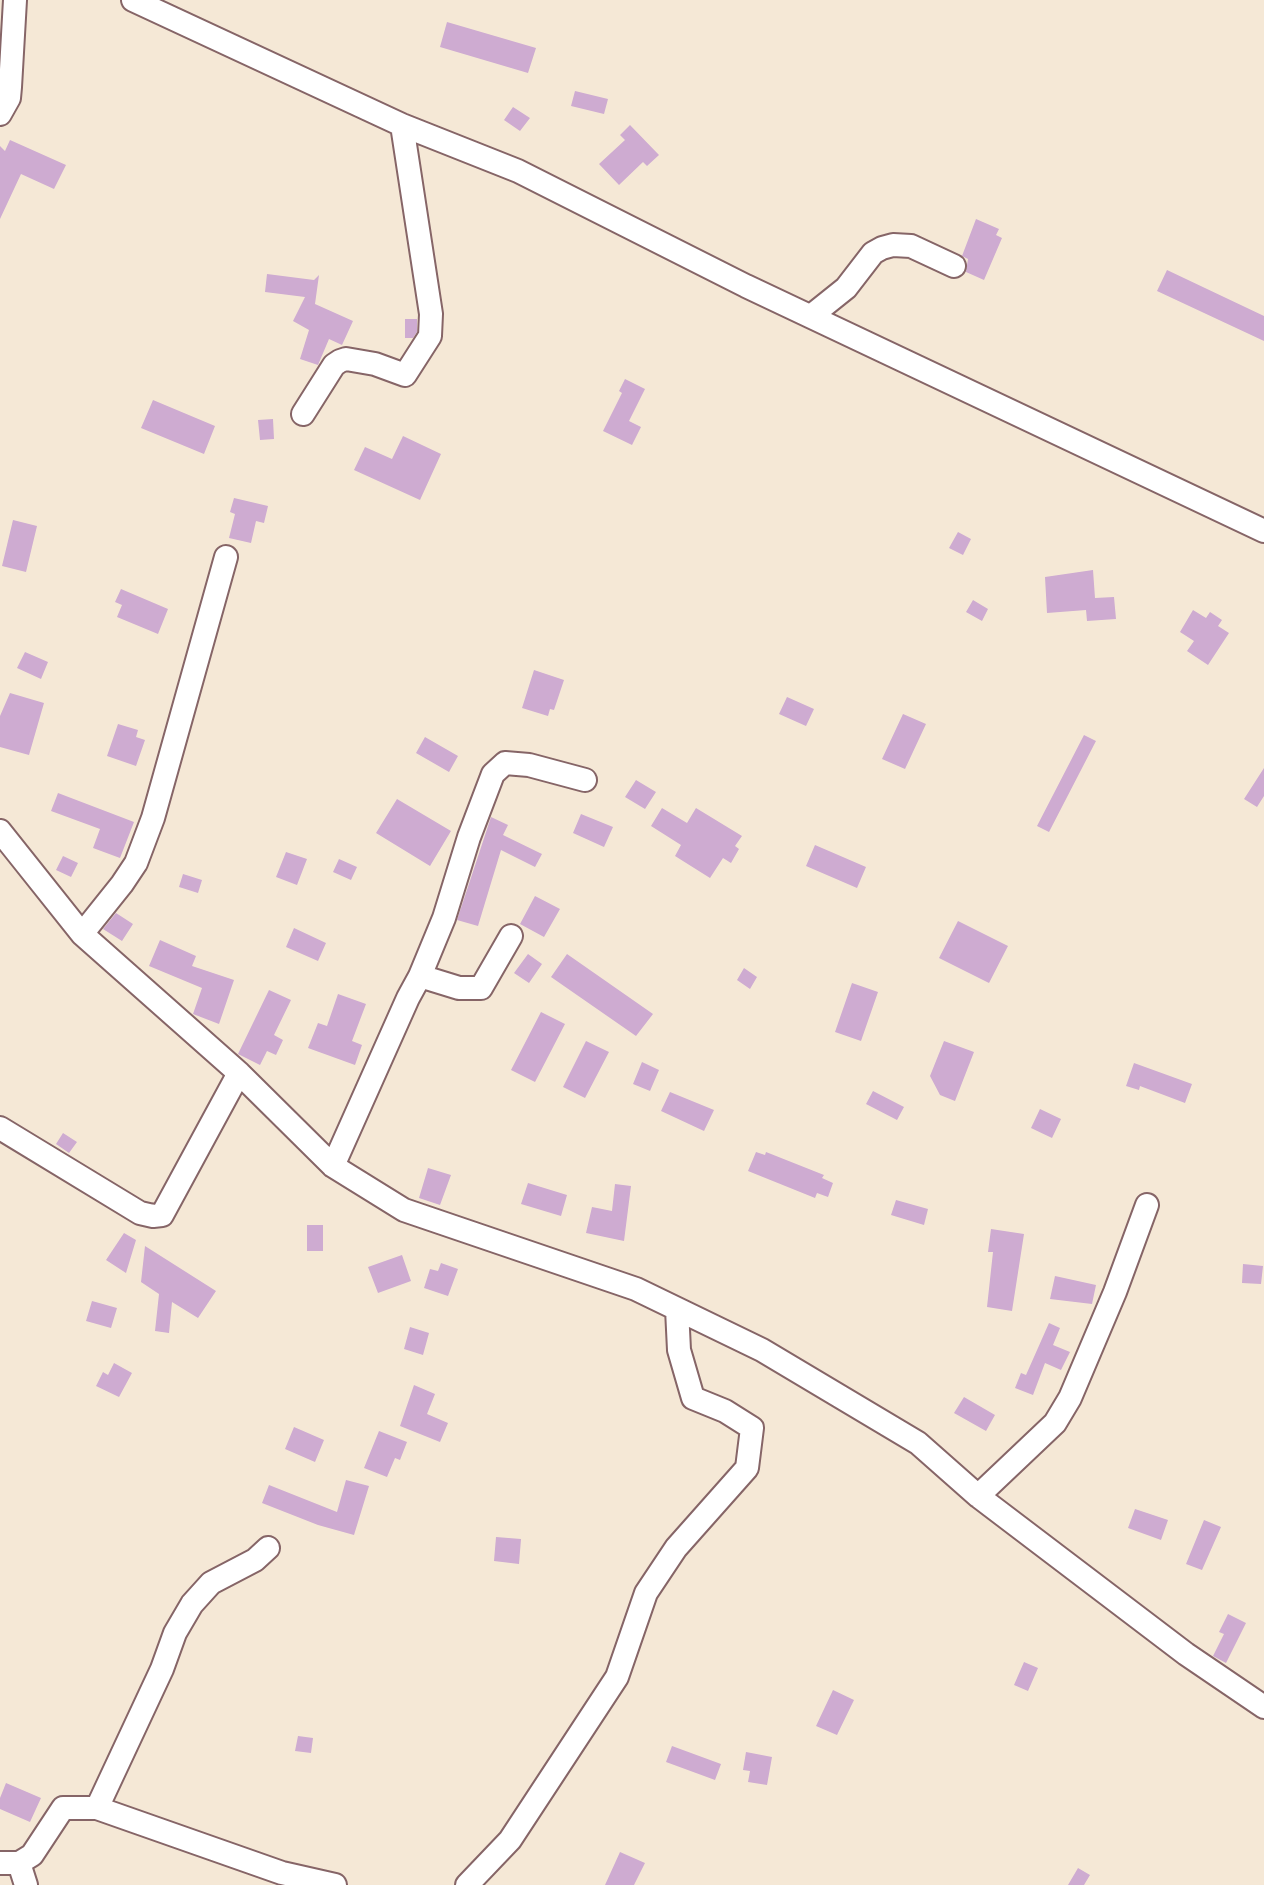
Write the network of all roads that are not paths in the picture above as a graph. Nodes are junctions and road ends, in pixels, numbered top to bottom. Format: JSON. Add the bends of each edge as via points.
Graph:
{"nodes":[{"id":1,"x":15,"y":0,"type":"edge"},
{"id":2,"x":133,"y":0,"type":"edge"},
{"id":3,"x":0,"y":114,"type":"edge"},
{"id":4,"x":402,"y":125,"type":"junction"},
{"id":5,"x":954,"y":266,"type":"dead end"},
{"id":6,"x":811,"y":316,"type":"junction"},
{"id":7,"x":303,"y":414,"type":"dead end"},
{"id":8,"x":1264,"y":531,"type":"edge"},
{"id":9,"x":226,"y":556,"type":"dead end"},
{"id":10,"x":585,"y":780,"type":"dead end"},
{"id":11,"x":0,"y":831,"type":"edge"},
{"id":12,"x":82,"y":934,"type":"junction"},
{"id":13,"x":511,"y":936,"type":"dead end"},
{"id":14,"x":420,"y":976,"type":"junction"},
{"id":15,"x":239,"y":1072,"type":"junction"},
{"id":16,"x":0,"y":1128,"type":"edge"},
{"id":17,"x":333,"y":1166,"type":"junction"},
{"id":18,"x":1147,"y":1205,"type":"dead end"},
{"id":19,"x":676,"y":1309,"type":"junction"},
{"id":20,"x":978,"y":1496,"type":"junction"},
{"id":21,"x":268,"y":1548,"type":"dead end"},
{"id":22,"x":1264,"y":1707,"type":"edge"},
{"id":23,"x":97,"y":1808,"type":"junction"},
{"id":24,"x":9,"y":1863,"type":"edge"},
{"id":25,"x":26,"y":1885,"type":"edge"},
{"id":26,"x":335,"y":1885,"type":"edge"},
{"id":27,"x":467,"y":1885,"type":"edge"}],
"edges":[{"from":1,"to":3,"type":"street","via":[[9,98]]},
{"from":2,"to":4,"type":"street"},
{"from":4,"to":6,"type":"street","via":[[518,171]]},
{"from":4,"to":7,"type":"street","via":[[431,314],[430,336],[405,375],[346,359],[334,365]]},
{"from":5,"to":6,"type":"street","via":[[911,246],[882,248],[873,253],[846,288]]},
{"from":6,"to":8,"type":"street"},
{"from":9,"to":12,"type":"street","via":[[153,818],[136,863]]},
{"from":10,"to":14,"type":"street","via":[[529,765],[505,763],[493,774]]},
{"from":11,"to":12,"type":"street"},
{"from":12,"to":15,"type":"street"},
{"from":13,"to":14,"type":"street","via":[[481,988],[459,988]]},
{"from":14,"to":17,"type":"street"},
{"from":15,"to":16,"type":"street","via":[[162,1215],[140,1213]]},
{"from":15,"to":17,"type":"street"},
{"from":17,"to":19,"type":"street","via":[[404,1210],[636,1289]]},
{"from":18,"to":20,"type":"street","via":[[1070,1398],[1055,1423]]},
{"from":19,"to":20,"type":"street","via":[[762,1350],[918,1443]]},
{"from":19,"to":27,"type":"street","via":[[679,1350],[693,1398],[752,1428],[747,1468],[676,1548],[646,1593],[617,1677],[510,1840]]},
{"from":20,"to":22,"type":"street","via":[[1186,1654]]},
{"from":21,"to":23,"type":"street","via":[[255,1560],[211,1583],[192,1604],[175,1633]]},
{"from":23,"to":24,"type":"street","via":[[63,1808],[32,1855]]},
{"from":23,"to":26,"type":"street","via":[[282,1873]]},
{"from":24,"to":25,"type":"street"}]}
